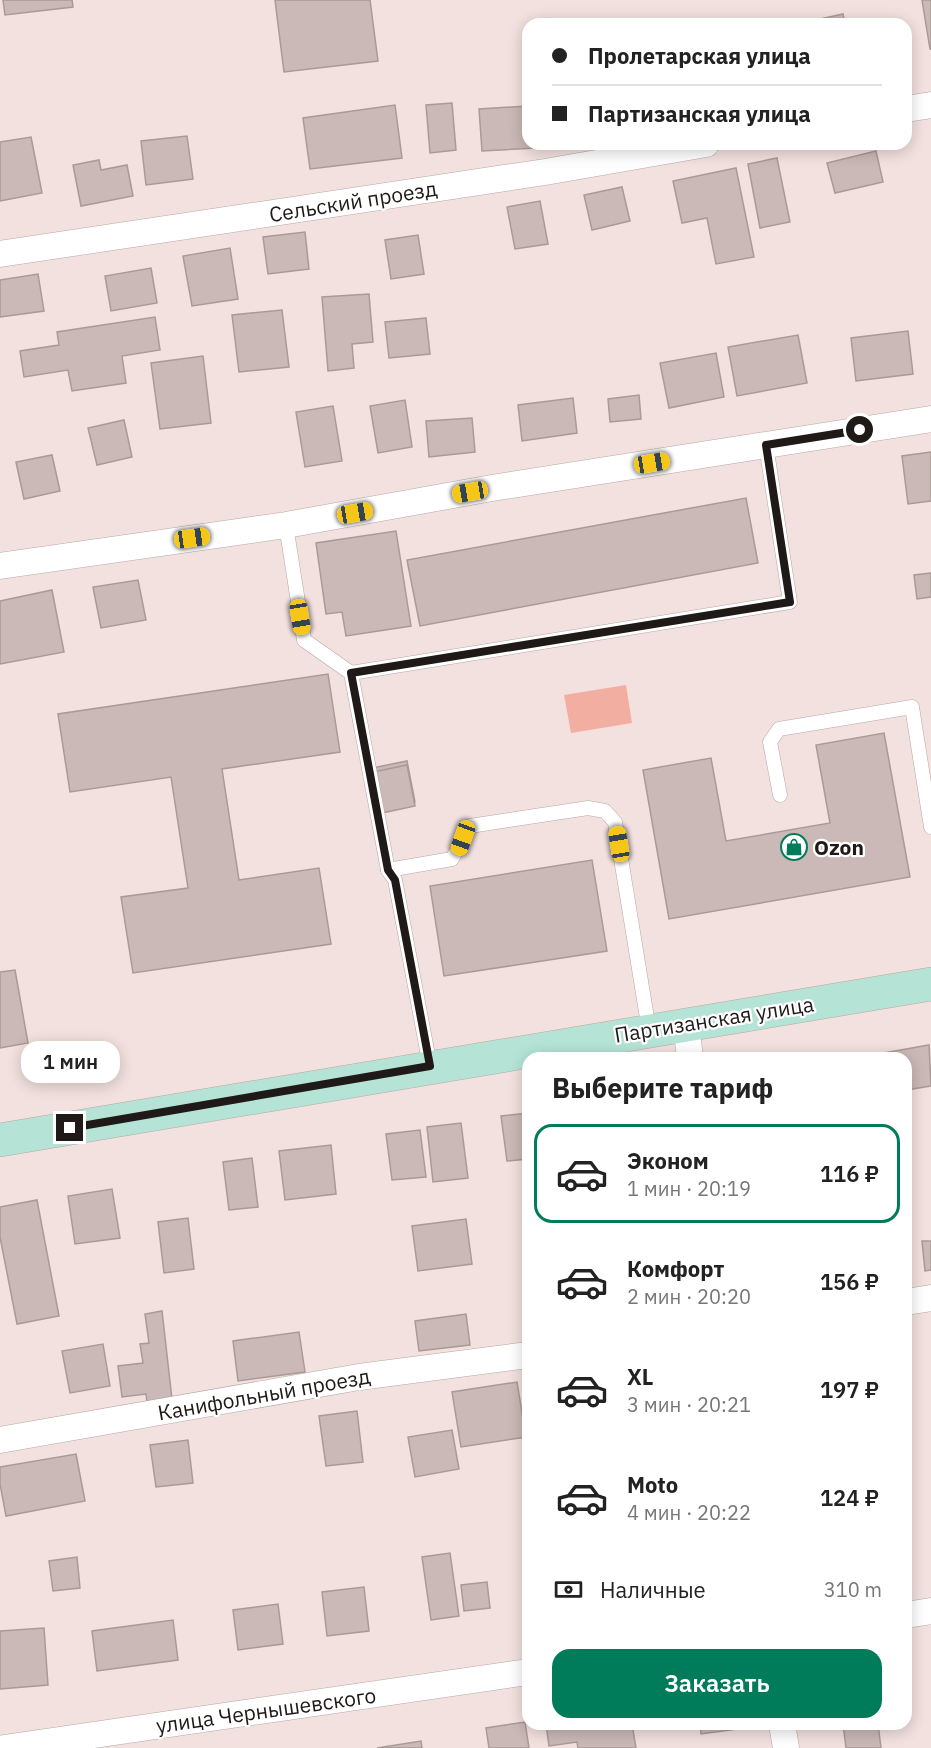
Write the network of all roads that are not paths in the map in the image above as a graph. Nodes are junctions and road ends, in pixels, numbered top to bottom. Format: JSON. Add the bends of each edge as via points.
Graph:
{"nodes":[{"id":1,"x":931,"y":105,"type":"edge"},
{"id":2,"x":912,"y":109,"type":"edge"},
{"id":3,"x":672,"y":150,"type":"edge"},
{"id":4,"x":0,"y":254,"type":"edge"},
{"id":5,"x":931,"y":419,"type":"edge"},
{"id":6,"x":766,"y":445,"type":"junction"},
{"id":7,"x":286,"y":525,"type":"junction"},
{"id":8,"x":0,"y":566,"type":"edge"},
{"id":9,"x":351,"y":673,"type":"junction"},
{"id":10,"x":780,"y":795,"type":"dead end"},
{"id":11,"x":931,"y":827,"type":"edge"},
{"id":12,"x":388,"y":870,"type":"junction"},
{"id":13,"x":931,"y":984,"type":"edge"},
{"id":14,"x":686,"y":1024,"type":"junction"},
{"id":15,"x":649,"y":1030,"type":"junction"},
{"id":16,"x":689,"y":1052,"type":"edge"},
{"id":17,"x":430,"y":1066,"type":"junction"},
{"id":18,"x":0,"y":1140,"type":"edge"},
{"id":19,"x":931,"y":1298,"type":"edge"},
{"id":20,"x":912,"y":1301,"type":"edge"},
{"id":21,"x":522,"y":1356,"type":"edge"},
{"id":22,"x":0,"y":1440,"type":"edge"},
{"id":23,"x":931,"y":1611,"type":"edge"},
{"id":24,"x":912,"y":1614,"type":"edge"},
{"id":25,"x":522,"y":1673,"type":"edge"},
{"id":26,"x":783,"y":1730,"type":"edge"},
{"id":27,"x":4,"y":1748,"type":"edge"},
{"id":28,"x":786,"y":1748,"type":"edge"}],
"edges":[{"from":1,"to":2,"type":"street"},
{"from":3,"to":4,"type":"street","name":"Сельский проезд"},
{"from":5,"to":6,"type":"street"},
{"from":6,"to":7,"type":"street"},
{"from":6,"to":9,"type":"lane","via":[[790,602]]},
{"from":7,"to":8,"type":"street"},
{"from":7,"to":9,"type":"lane","via":[[304,640]]},
{"from":9,"to":12,"type":"lane"},
{"from":10,"to":11,"type":"lane","via":[[770,742],[779,729],[912,707]]},
{"from":12,"to":15,"type":"lane","via":[[452,859],[470,826],[588,808],[605,812],[615,822]]},
{"from":12,"to":17,"type":"lane","via":[[395,880]]},
{"from":13,"to":14,"type":"main road","name":"Партизанская улица"},
{"from":14,"to":15,"type":"main road","name":"Партизанская улица"},
{"from":14,"to":16,"type":"street"},
{"from":15,"to":17,"type":"main road","name":"Партизанская улица"},
{"from":17,"to":18,"type":"main road","name":"Партизанская улица"},
{"from":19,"to":20,"type":"street"},
{"from":21,"to":22,"type":"street","name":"Канифольный проезд","via":[[360,1377]]},
{"from":23,"to":24,"type":"street"},
{"from":25,"to":27,"type":"street","name":"улица Чернышевского"},
{"from":26,"to":28,"type":"street"}]}
